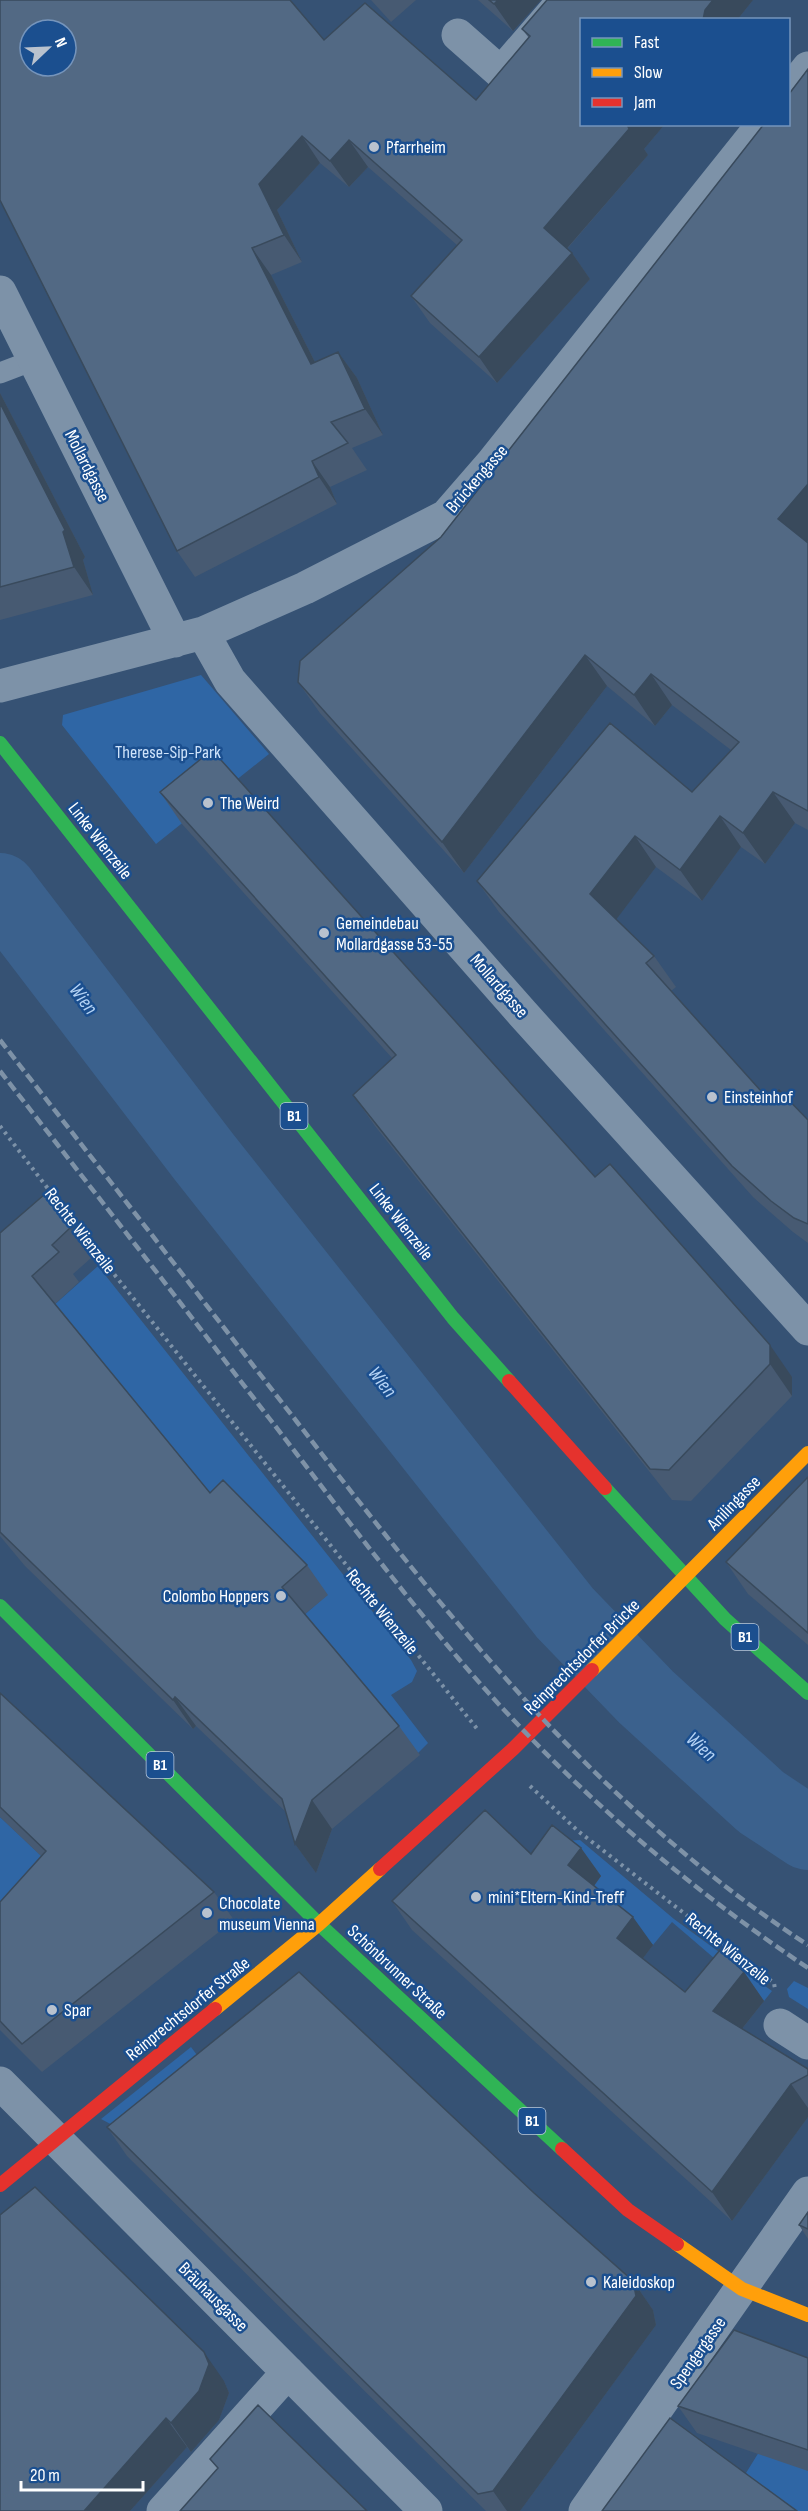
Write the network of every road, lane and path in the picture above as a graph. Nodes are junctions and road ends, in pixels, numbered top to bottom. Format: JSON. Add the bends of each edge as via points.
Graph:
{"nodes":[{"id":1,"x":564,"y":0,"type":"edge"},
{"id":2,"x":458,"y":35,"type":"dead end"},
{"id":3,"x":808,"y":68,"type":"edge"},
{"id":4,"x":790,"y":92,"type":"edge"},
{"id":5,"x":761,"y":126,"type":"edge"},
{"id":6,"x":0,"y":292,"type":"edge"},
{"id":7,"x":34,"y":360,"type":"junction"},
{"id":8,"x":0,"y":373,"type":"edge"},
{"id":9,"x":189,"y":637,"type":"junction"},
{"id":10,"x":0,"y":686,"type":"edge"},
{"id":11,"x":0,"y":743,"type":"edge"},
{"id":12,"x":0,"y":1126,"type":"edge"},
{"id":13,"x":808,"y":1329,"type":"edge"},
{"id":14,"x":808,"y":1453,"type":"edge"},
{"id":15,"x":685,"y":1578,"type":"junction"},
{"id":16,"x":0,"y":1606,"type":"edge"},
{"id":17,"x":808,"y":1693,"type":"edge"},
{"id":18,"x":502,"y":1759,"type":"junction"},
{"id":19,"x":319,"y":1924,"type":"junction"},
{"id":20,"x":780,"y":2025,"type":"joint"},
{"id":21,"x":808,"y":2043,"type":"edge"},
{"id":22,"x":0,"y":2083,"type":"edge"},
{"id":23,"x":57,"y":2139,"type":"junction"},
{"id":24,"x":0,"y":2185,"type":"edge"},
{"id":25,"x":808,"y":2193,"type":"edge"},
{"id":26,"x":742,"y":2289,"type":"junction"},
{"id":27,"x":808,"y":2315,"type":"edge"},
{"id":28,"x":288,"y":2372,"type":"junction"},
{"id":29,"x":163,"y":2511,"type":"edge"},
{"id":30,"x":426,"y":2511,"type":"edge"},
{"id":31,"x":585,"y":2511,"type":"edge"}],
"edges":[{"from":1,"to":2,"type":"street","via":[[501,73]]},
{"from":3,"to":4,"type":"street"},
{"from":5,"to":9,"type":"street","name":"Brückengasse","via":[[446,516],[305,588]]},
{"from":6,"to":7,"type":"street","name":"Mollardgasse"},
{"from":7,"to":8,"type":"lane"},
{"from":7,"to":9,"type":"street","name":"Mollardgasse"},
{"from":9,"to":10,"type":"street","name":"Brückengasse"},
{"from":9,"to":13,"type":"street","name":"Mollardgasse"},
{"from":11,"to":15,"type":"main road","name":"Linke Wienzeile","number":"B1","via":[[453,1318]]},
{"from":12,"to":18,"type":"path","name":"Rechte Wienzeile"},
{"from":14,"to":15,"type":"main road","name":"Anilingasse"},
{"from":15,"to":17,"type":"main road","name":"Linke Wienzeile","number":"B1"},
{"from":15,"to":18,"type":"main road","name":"Reinprechtsdorfer Brücke"},
{"from":16,"to":19,"type":"main road","name":"Schönbrunner Straße","number":"B1"},
{"from":18,"to":19,"type":"main road","name":"Reinprechtsdorfer Straße"},
{"from":18,"to":20,"type":"path","name":"Rechte Wienzeile","via":[[578,1831],[774,1983]]},
{"from":19,"to":23,"type":"main road","name":"Reinprechtsdorfer Straße"},
{"from":19,"to":26,"type":"main road","name":"Schönbrunner Straße","number":"B1","via":[[628,2210]]},
{"from":20,"to":21,"type":"street"},
{"from":22,"to":23,"type":"street","name":"Bräuhausgasse"},
{"from":23,"to":24,"type":"main road","name":"Reinprechtsdorfer Straße"},
{"from":23,"to":28,"type":"street","name":"Bräuhausgasse"},
{"from":25,"to":26,"type":"street","name":"Spengergasse"},
{"from":26,"to":27,"type":"main road","name":"Schönbrunner Straße","number":"B1"},
{"from":26,"to":31,"type":"street","name":"Spengergasse"},
{"from":28,"to":29,"type":"street"},
{"from":28,"to":30,"type":"street","name":"Bräuhausgasse"}]}
